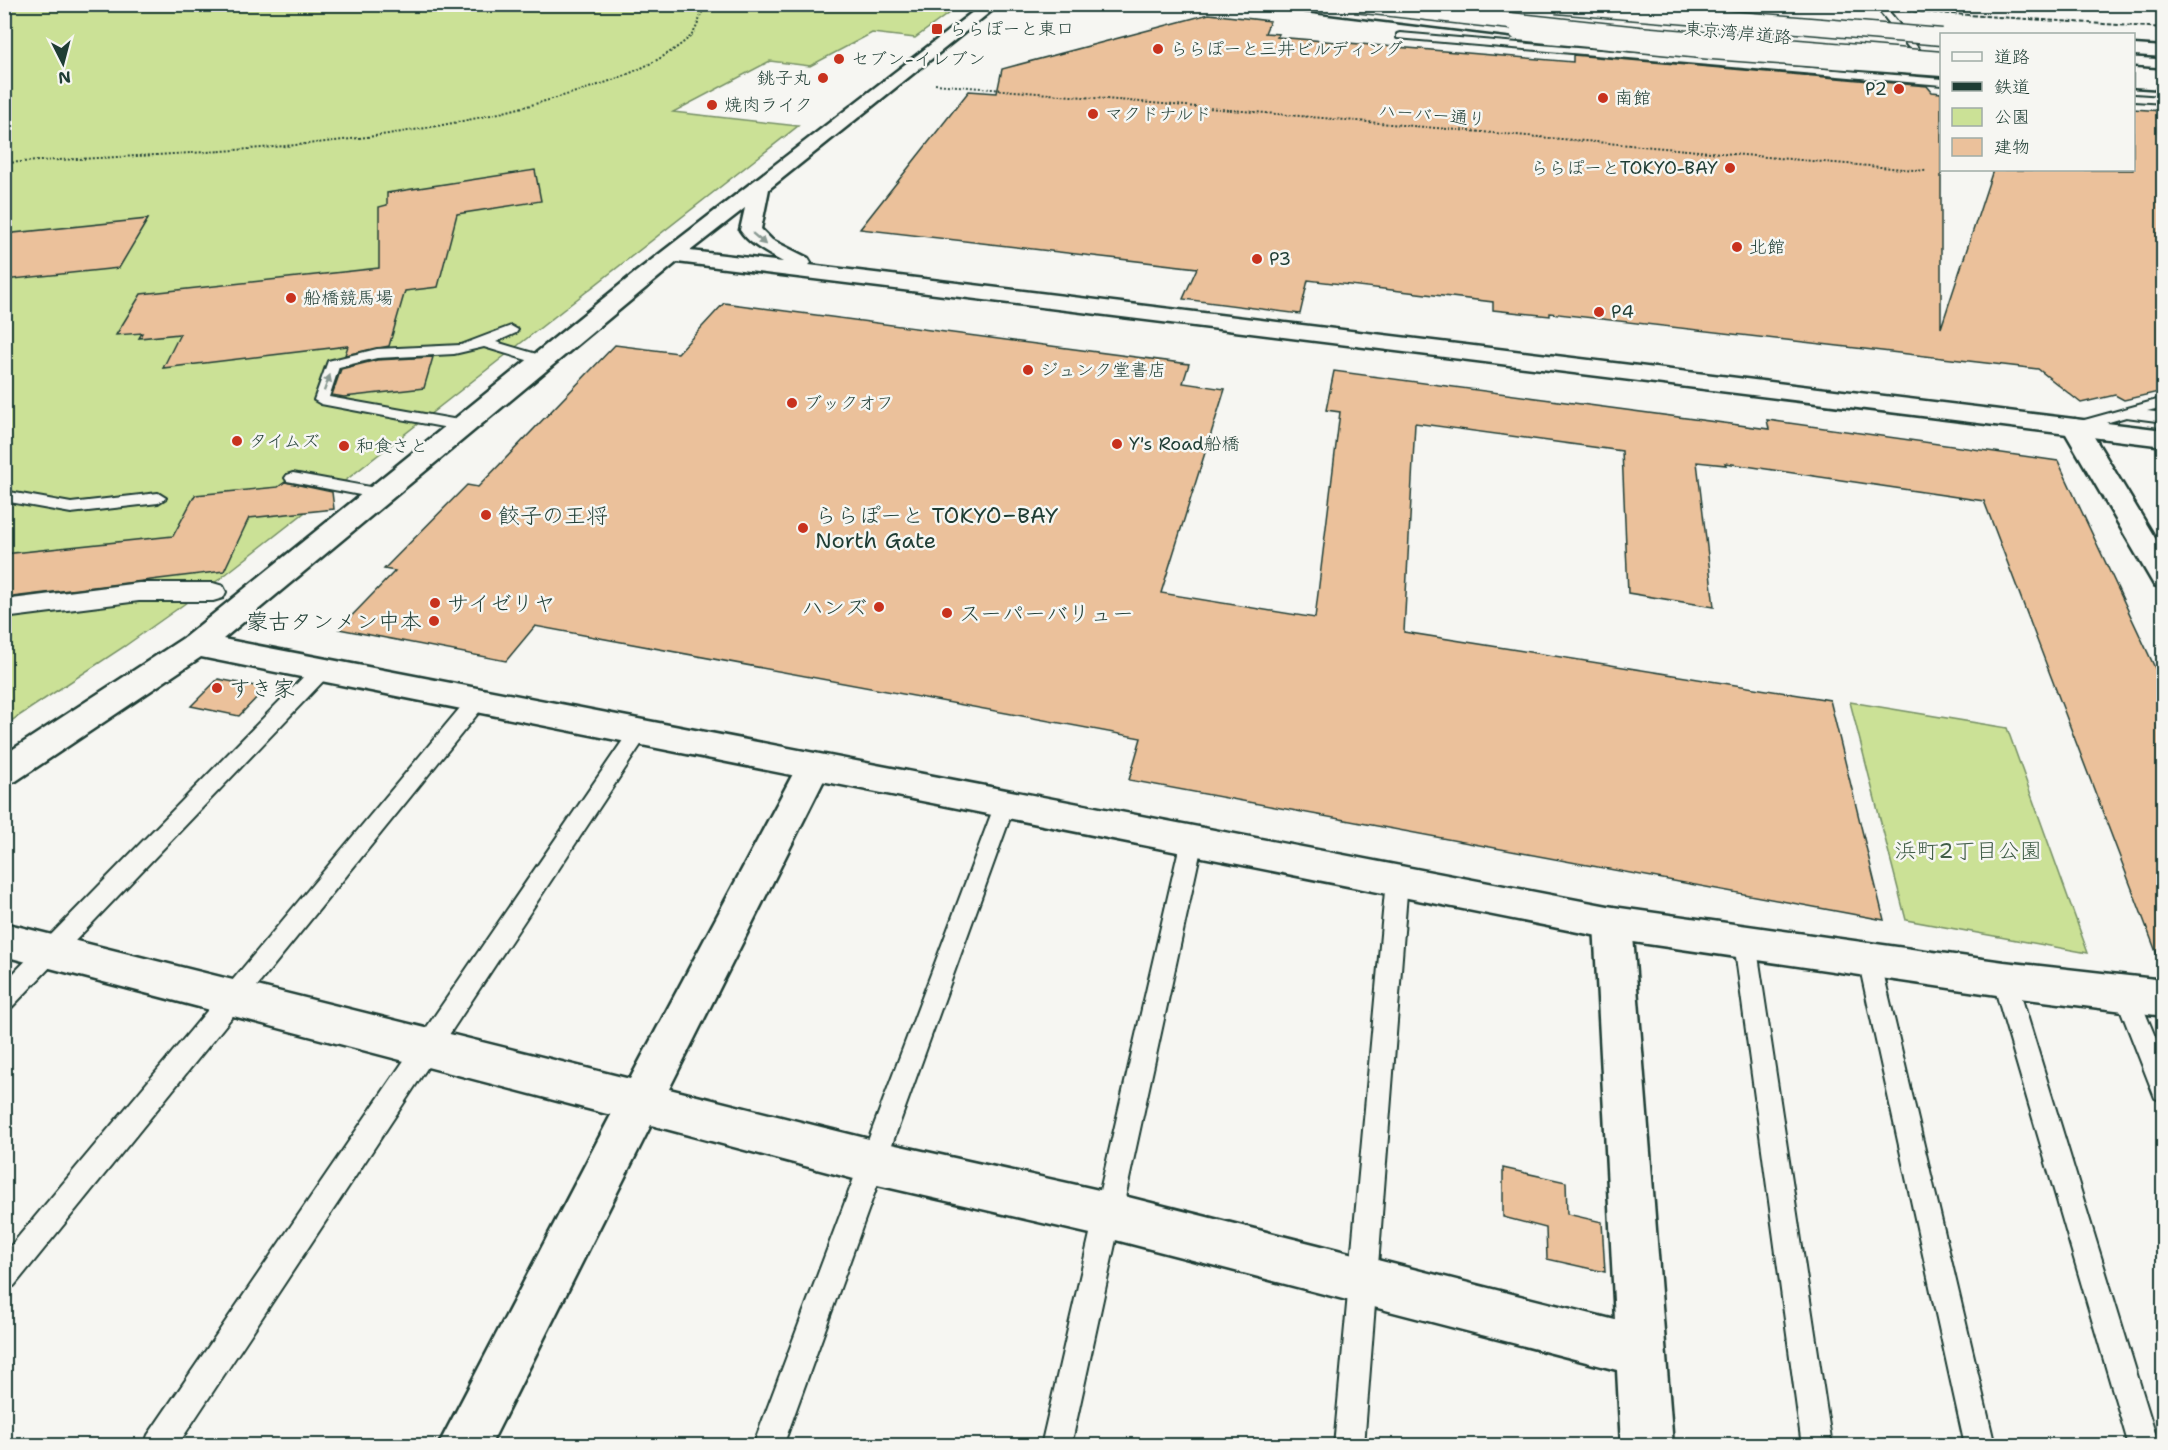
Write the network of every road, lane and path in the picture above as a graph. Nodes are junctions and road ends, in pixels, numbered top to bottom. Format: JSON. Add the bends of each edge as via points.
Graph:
{"nodes":[{"id":1,"x":705,"y":4,"type":"edge"},
{"id":2,"x":993,"y":4,"type":"edge"},
{"id":3,"x":1282,"y":4,"type":"edge"},
{"id":4,"x":1355,"y":4,"type":"edge"},
{"id":5,"x":1467,"y":4,"type":"edge"},
{"id":6,"x":1878,"y":4,"type":"edge"},
{"id":7,"x":1553,"y":5,"type":"edge"},
{"id":8,"x":1400,"y":36,"type":"dead end"},
{"id":9,"x":1940,"y":37,"type":"edge"},
{"id":10,"x":1940,"y":46,"type":"edge"},
{"id":11,"x":2135,"y":50,"type":"edge"},
{"id":12,"x":2163,"y":52,"type":"edge"},
{"id":13,"x":2135,"y":59,"type":"edge"},
{"id":14,"x":1940,"y":60,"type":"edge"},
{"id":15,"x":2163,"y":61,"type":"edge"},
{"id":16,"x":2135,"y":73,"type":"edge"},
{"id":17,"x":2163,"y":75,"type":"edge"},
{"id":18,"x":1940,"y":76,"type":"edge"},
{"id":19,"x":1940,"y":77,"type":"edge"},
{"id":20,"x":1940,"y":77,"type":"edge"},
{"id":21,"x":2135,"y":82,"type":"edge"},
{"id":22,"x":936,"y":84,"type":"dead end"},
{"id":23,"x":2163,"y":84,"type":"edge"},
{"id":24,"x":2135,"y":98,"type":"edge"},
{"id":25,"x":2163,"y":100,"type":"edge"},
{"id":26,"x":4,"y":163,"type":"edge"},
{"id":27,"x":1926,"y":171,"type":"dead end"},
{"id":28,"x":760,"y":185,"type":"junction"},
{"id":29,"x":672,"y":255,"type":"junction"},
{"id":30,"x":818,"y":272,"type":"junction"},
{"id":31,"x":511,"y":330,"type":"dead end"},
{"id":32,"x":447,"y":341,"type":"dead end"},
{"id":33,"x":485,"y":342,"type":"junction"},
{"id":34,"x":544,"y":361,"type":"junction"},
{"id":35,"x":2163,"y":402,"type":"edge"},
{"id":36,"x":328,"y":406,"type":"dead end"},
{"id":37,"x":2120,"y":413,"type":"junction"},
{"id":38,"x":2163,"y":418,"type":"edge"},
{"id":39,"x":2075,"y":427,"type":"junction"},
{"id":40,"x":458,"y":432,"type":"junction"},
{"id":41,"x":2163,"y":438,"type":"edge"},
{"id":42,"x":293,"y":478,"type":"dead end"},
{"id":43,"x":381,"y":494,"type":"junction"},
{"id":44,"x":4,"y":496,"type":"edge"},
{"id":45,"x":158,"y":498,"type":"dead end"},
{"id":46,"x":2163,"y":578,"type":"edge"},
{"id":47,"x":213,"y":592,"type":"dead end"},
{"id":48,"x":4,"y":609,"type":"edge"},
{"id":49,"x":196,"y":645,"type":"junction"},
{"id":50,"x":322,"y":670,"type":"junction"},
{"id":51,"x":477,"y":700,"type":"junction"},
{"id":52,"x":639,"y":732,"type":"junction"},
{"id":53,"x":814,"y":766,"type":"junction"},
{"id":54,"x":4,"y":772,"type":"edge"},
{"id":55,"x":1005,"y":804,"type":"junction"},
{"id":56,"x":1192,"y":840,"type":"junction"},
{"id":57,"x":1397,"y":880,"type":"junction"},
{"id":58,"x":1613,"y":922,"type":"junction"},
{"id":59,"x":4,"y":939,"type":"edge"},
{"id":60,"x":1745,"y":942,"type":"junction"},
{"id":61,"x":52,"y":951,"type":"junction"},
{"id":62,"x":1869,"y":959,"type":"junction"},
{"id":63,"x":2004,"y":979,"type":"junction"},
{"id":64,"x":2126,"y":993,"type":"junction"},
{"id":65,"x":234,"y":997,"type":"junction"},
{"id":66,"x":2163,"y":998,"type":"edge"},
{"id":67,"x":4,"y":1000,"type":"edge"},
{"id":68,"x":428,"y":1046,"type":"junction"},
{"id":69,"x":2163,"y":1090,"type":"edge"},
{"id":70,"x":641,"y":1101,"type":"junction"},
{"id":71,"x":873,"y":1162,"type":"junction"},
{"id":72,"x":1108,"y":1215,"type":"junction"},
{"id":73,"x":4,"y":1276,"type":"edge"},
{"id":74,"x":1363,"y":1279,"type":"junction"},
{"id":75,"x":1640,"y":1351,"type":"junction"},
{"id":76,"x":159,"y":1446,"type":"edge"},
{"id":77,"x":463,"y":1446,"type":"edge"},
{"id":78,"x":768,"y":1446,"type":"edge"},
{"id":79,"x":1056,"y":1446,"type":"edge"},
{"id":80,"x":1348,"y":1446,"type":"edge"},
{"id":81,"x":1647,"y":1446,"type":"edge"},
{"id":82,"x":1817,"y":1446,"type":"edge"},
{"id":83,"x":1980,"y":1446,"type":"edge"},
{"id":84,"x":2144,"y":1446,"type":"edge"}],
"edges":[{"from":1,"to":26,"type":"path","via":[[702,22],[684,45],[632,75],[457,122],[305,145]]},
{"from":2,"to":28,"type":"main road"},
{"from":3,"to":19,"type":"main road","name":"東京湾岸道路","bridge":true},
{"from":4,"to":14,"type":"main road","bridge":true,"via":[[1650,36]]},
{"from":5,"to":10,"type":"main road"},
{"from":6,"to":18,"type":"lane"},
{"from":7,"to":9,"type":"main road","name":"東京湾岸道路","bridge":true},
{"from":8,"to":20,"type":"lane"},
{"from":11,"to":12,"type":"main road"},
{"from":13,"to":15,"type":"main road"},
{"from":16,"to":17,"type":"main road"},
{"from":21,"to":23,"type":"main road"},
{"from":22,"to":27,"type":"path","name":"ハーバー通り"},
{"from":24,"to":25,"type":"lane"},
{"from":28,"to":29,"type":"main road"},
{"from":28,"to":30,"type":"main road","one_way":true,"via":[[750,230],[765,244]]},
{"from":29,"to":30,"type":"main road"},
{"from":29,"to":34,"type":"main road"},
{"from":30,"to":39,"type":"main road"},
{"from":31,"to":33,"type":"lane"},
{"from":32,"to":33,"type":"lane"},
{"from":33,"to":34,"type":"lane"},
{"from":40,"to":33,"type":"lane","one_way":true,"via":[[321,400],[324,389],[333,364],[350,358],[412,350],[455,350]]},
{"from":34,"to":40,"type":"main road"},
{"from":35,"to":37,"type":"lane"},
{"from":36,"to":40,"type":"lane"},
{"from":37,"to":38,"type":"lane"},
{"from":37,"to":39,"type":"lane"},
{"from":39,"to":41,"type":"main road"},
{"from":39,"to":46,"type":"main road"},
{"from":40,"to":43,"type":"main road"},
{"from":42,"to":43,"type":"lane"},
{"from":43,"to":49,"type":"main road"},
{"from":44,"to":45,"type":"lane","via":[[71,508]]},
{"from":47,"to":48,"type":"street","via":[[139,592]]},
{"from":49,"to":50,"type":"main road"},
{"from":49,"to":54,"type":"main road"},
{"from":50,"to":51,"type":"main road"},
{"from":50,"to":61,"type":"lane"},
{"from":51,"to":52,"type":"main road"},
{"from":51,"to":65,"type":"lane"},
{"from":52,"to":53,"type":"main road"},
{"from":52,"to":68,"type":"lane"},
{"from":53,"to":55,"type":"main road"},
{"from":53,"to":70,"type":"main road"},
{"from":55,"to":56,"type":"main road"},
{"from":55,"to":71,"type":"lane"},
{"from":56,"to":57,"type":"main road"},
{"from":56,"to":72,"type":"lane"},
{"from":57,"to":58,"type":"main road"},
{"from":57,"to":74,"type":"lane"},
{"from":58,"to":60,"type":"main road"},
{"from":58,"to":75,"type":"main road"},
{"from":59,"to":61,"type":"main road"},
{"from":60,"to":62,"type":"main road"},
{"from":60,"to":82,"type":"lane"},
{"from":61,"to":65,"type":"main road"},
{"from":61,"to":67,"type":"lane"},
{"from":62,"to":63,"type":"main road"},
{"from":62,"to":83,"type":"lane"},
{"from":63,"to":64,"type":"main road"},
{"from":63,"to":84,"type":"lane"},
{"from":64,"to":66,"type":"main road"},
{"from":64,"to":69,"type":"lane"},
{"from":65,"to":68,"type":"main road"},
{"from":65,"to":73,"type":"lane"},
{"from":68,"to":70,"type":"main road"},
{"from":68,"to":76,"type":"lane"},
{"from":70,"to":71,"type":"main road"},
{"from":70,"to":77,"type":"main road"},
{"from":71,"to":72,"type":"main road"},
{"from":71,"to":78,"type":"lane"},
{"from":72,"to":74,"type":"main road"},
{"from":72,"to":79,"type":"lane"},
{"from":74,"to":75,"type":"main road"},
{"from":74,"to":80,"type":"lane"},
{"from":75,"to":81,"type":"main road"}]}
